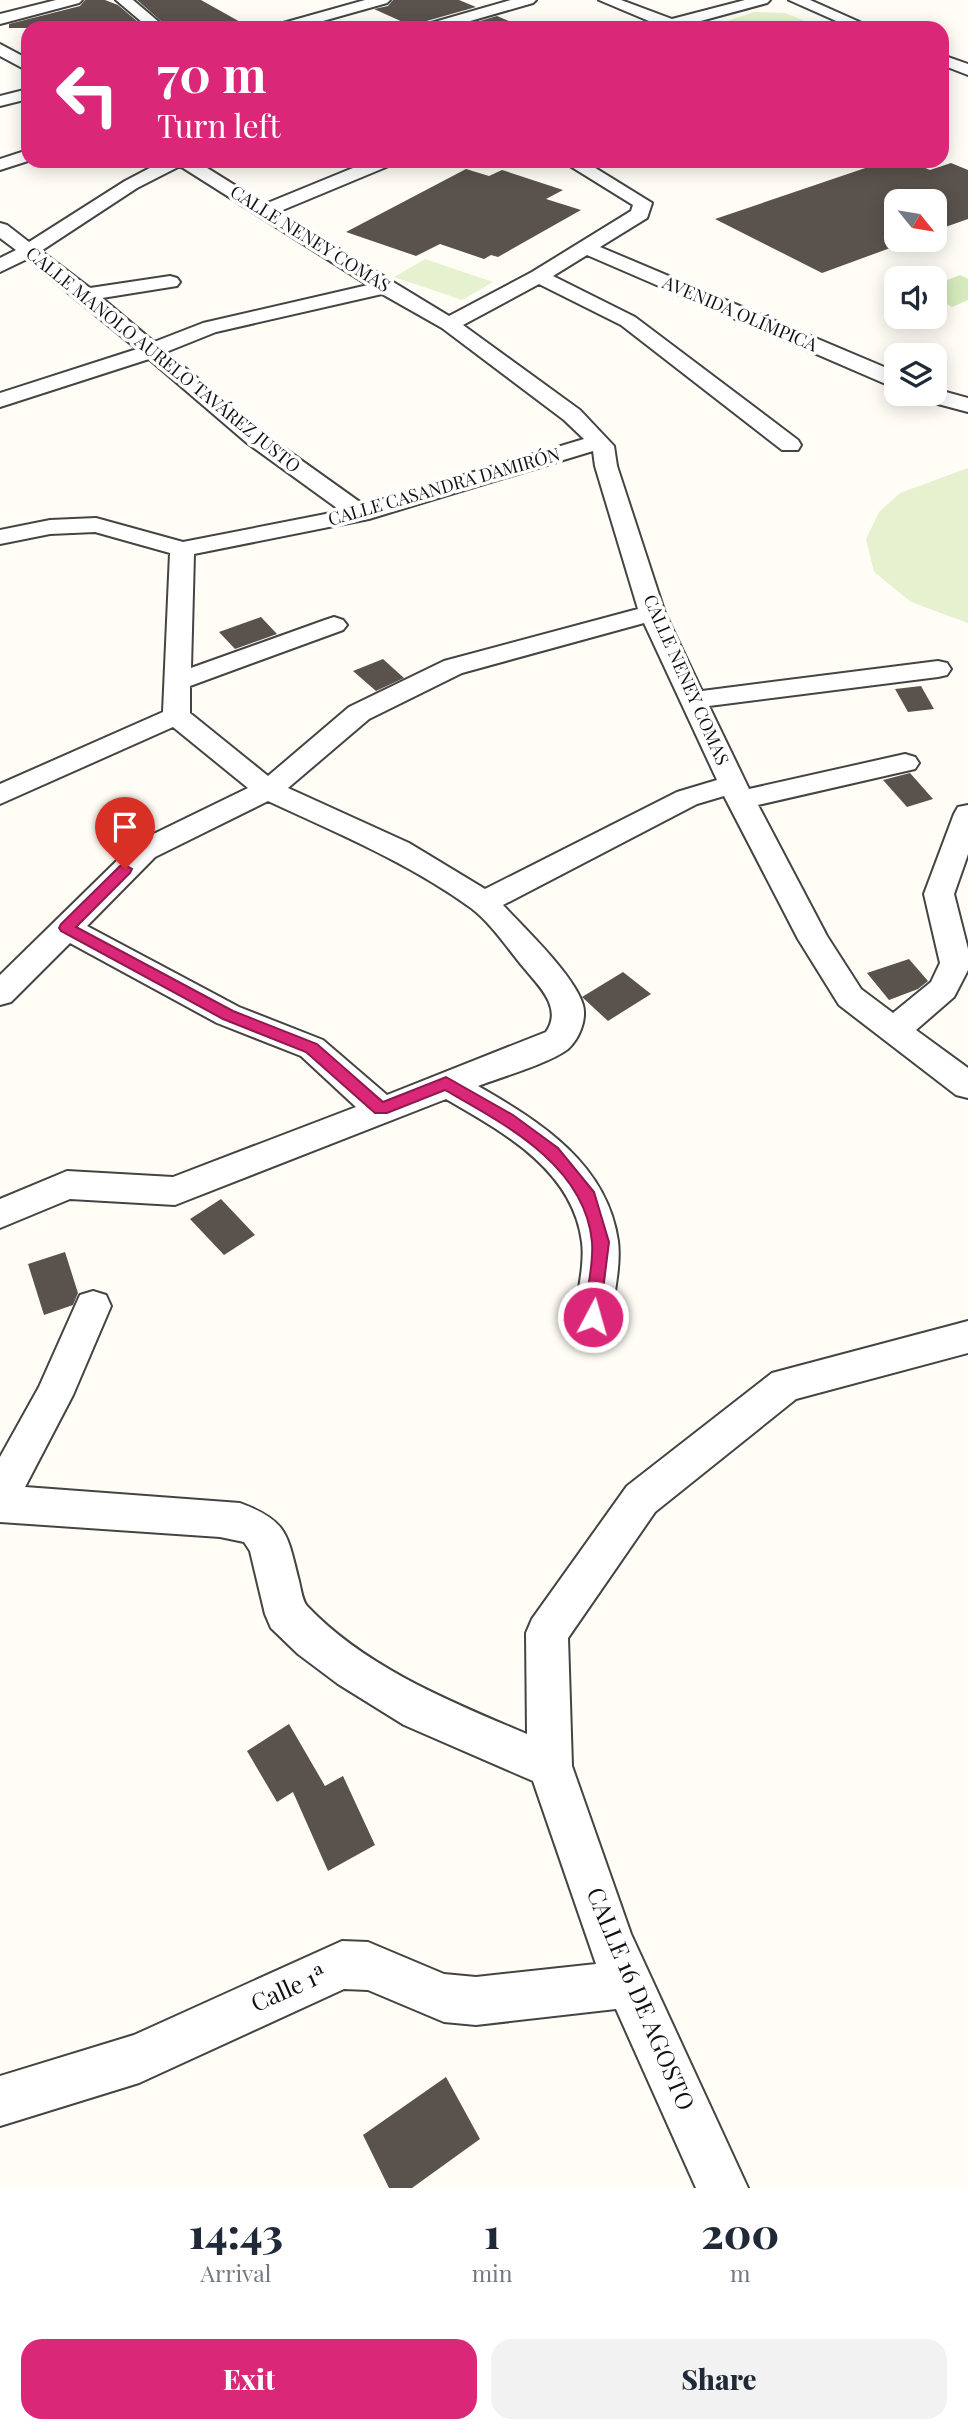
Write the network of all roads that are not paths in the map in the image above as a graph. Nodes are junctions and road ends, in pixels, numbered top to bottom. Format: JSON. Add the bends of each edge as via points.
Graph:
{"nodes":[{"id":1,"x":74,"y":0,"type":"edge"},
{"id":2,"x":124,"y":0,"type":"edge"},
{"id":3,"x":382,"y":0,"type":"edge"},
{"id":4,"x":528,"y":0,"type":"edge"},
{"id":5,"x":607,"y":0,"type":"edge"},
{"id":6,"x":762,"y":0,"type":"edge"},
{"id":7,"x":797,"y":0,"type":"edge"},
{"id":8,"x":304,"y":5,"type":"dead end"},
{"id":9,"x":327,"y":16,"type":"junction"},
{"id":10,"x":0,"y":19,"type":"edge"},
{"id":11,"x":150,"y":21,"type":"edge"},
{"id":12,"x":308,"y":21,"type":"edge"},
{"id":13,"x":337,"y":21,"type":"edge"},
{"id":14,"x":454,"y":21,"type":"edge"},
{"id":15,"x":653,"y":21,"type":"edge"},
{"id":16,"x":683,"y":21,"type":"edge"},
{"id":17,"x":848,"y":21,"type":"edge"},
{"id":18,"x":0,"y":49,"type":"edge"},
{"id":19,"x":21,"y":62,"type":"edge"},
{"id":20,"x":949,"y":63,"type":"edge"},
{"id":21,"x":968,"y":71,"type":"edge"},
{"id":22,"x":21,"y":96,"type":"edge"},
{"id":23,"x":0,"y":101,"type":"edge"},
{"id":24,"x":21,"y":158,"type":"edge"},
{"id":25,"x":0,"y":165,"type":"edge"},
{"id":26,"x":162,"y":168,"type":"edge"},
{"id":27,"x":195,"y":168,"type":"edge"},
{"id":28,"x":362,"y":168,"type":"edge"},
{"id":29,"x":583,"y":168,"type":"edge"},
{"id":30,"x":264,"y":211,"type":"junction"},
{"id":31,"x":0,"y":229,"type":"edge"},
{"id":32,"x":592,"y":242,"type":"junction"},
{"id":33,"x":30,"y":252,"type":"junction"},
{"id":34,"x":0,"y":266,"type":"edge"},
{"id":35,"x":539,"y":276,"type":"junction"},
{"id":36,"x":170,"y":282,"type":"dead end"},
{"id":37,"x":386,"y":287,"type":"junction"},
{"id":38,"x":86,"y":295,"type":"junction"},
{"id":39,"x":449,"y":324,"type":"junction"},
{"id":40,"x":151,"y":351,"type":"junction"},
{"id":41,"x":884,"y":364,"type":"edge"},
{"id":42,"x":884,"y":375,"type":"edge"},
{"id":43,"x":947,"y":386,"type":"edge"},
{"id":44,"x":968,"y":393,"type":"edge"},
{"id":45,"x":2,"y":397,"type":"edge"},
{"id":46,"x":947,"y":399,"type":"edge"},
{"id":47,"x":968,"y":405,"type":"edge"},
{"id":48,"x":599,"y":442,"type":"junction"},
{"id":49,"x":790,"y":445,"type":"dead end"},
{"id":50,"x":361,"y":514,"type":"junction"},
{"id":51,"x":0,"y":537,"type":"edge"},
{"id":52,"x":182,"y":549,"type":"junction"},
{"id":53,"x":652,"y":613,"type":"junction"},
{"id":54,"x":334,"y":625,"type":"dead end"},
{"id":55,"x":938,"y":669,"type":"dead end"},
{"id":56,"x":178,"y":681,"type":"junction"},
{"id":57,"x":693,"y":700,"type":"junction"},
{"id":58,"x":176,"y":716,"type":"junction"},
{"id":59,"x":905,"y":763,"type":"dead end"},
{"id":60,"x":268,"y":790,"type":"junction"},
{"id":61,"x":737,"y":792,"type":"junction"},
{"id":62,"x":0,"y":795,"type":"edge"},
{"id":63,"x":968,"y":814,"type":"edge"},
{"id":64,"x":484,"y":902,"type":"junction"},
{"id":65,"x":66,"y":928,"type":"junction"},
{"id":66,"x":0,"y":994,"type":"edge"},
{"id":67,"x":894,"y":1030,"type":"junction"},
{"id":68,"x":446,"y":1083,"type":"junction"},
{"id":69,"x":968,"y":1086,"type":"edge"},
{"id":70,"x":381,"y":1109,"type":"junction"},
{"id":71,"x":0,"y":1213,"type":"edge"},
{"id":72,"x":93,"y":1306,"type":"dead end"},
{"id":73,"x":593,"y":1317,"type":"dead end"},
{"id":74,"x":968,"y":1337,"type":"edge"},
{"id":75,"x":2,"y":1483,"type":"edge"},
{"id":76,"x":551,"y":1766,"type":"junction"},
{"id":77,"x":629,"y":1984,"type":"junction"},
{"id":78,"x":0,"y":2101,"type":"edge"},
{"id":79,"x":722,"y":2188,"type":"edge"}],
"edges":[{"from":1,"to":10,"type":"street"},
{"from":2,"to":11,"type":"street"},
{"from":3,"to":9,"type":"street"},
{"from":4,"to":14,"type":"street"},
{"from":5,"to":15,"type":"street"},
{"from":6,"to":16,"type":"street"},
{"from":7,"to":17,"type":"street"},
{"from":8,"to":9,"type":"street"},
{"from":9,"to":12,"type":"street"},
{"from":9,"to":13,"type":"street"},
{"from":18,"to":19,"type":"street"},
{"from":20,"to":21,"type":"street"},
{"from":22,"to":23,"type":"street"},
{"from":24,"to":25,"type":"street"},
{"from":26,"to":33,"type":"street","via":[[135,181]]},
{"from":27,"to":30,"type":"street","name":"CALLE NENEY COMAS"},
{"from":28,"to":30,"type":"street"},
{"from":29,"to":32,"type":"street","via":[[643,203],[639,214]]},
{"from":30,"to":37,"type":"street","name":"CALLE NENEY COMAS"},
{"from":31,"to":33,"type":"street","name":"CALLE MANOLO AURELO TAVÁREZ JUSTO"},
{"from":32,"to":35,"type":"street"},
{"from":32,"to":41,"type":"street","via":[[640,252],[719,296]]},
{"from":32,"to":42,"type":"street","name":"AVENIDA OLÍMPICA"},
{"from":33,"to":34,"type":"street"},
{"from":33,"to":38,"type":"street","name":"CALLE MANOLO AURELO TAVÁREZ JUSTO"},
{"from":35,"to":39,"type":"street"},
{"from":35,"to":49,"type":"street","via":[[628,321]]},
{"from":36,"to":38,"type":"street"},
{"from":37,"to":39,"type":"street","name":"CALLE NENEY COMAS"},
{"from":37,"to":40,"type":"street","via":[[210,327]]},
{"from":38,"to":40,"type":"street","name":"CALLE MANOLO AURELO TAVÁREZ JUSTO"},
{"from":39,"to":48,"type":"street","name":"CALLE NENEY COMAS","via":[[572,415]]},
{"from":40,"to":45,"type":"street"},
{"from":40,"to":50,"type":"street","name":"CALLE MANOLO AURELO TAVÁREZ JUSTO","via":[[255,438]]},
{"from":43,"to":44,"type":"street"},
{"from":46,"to":47,"type":"street"},
{"from":48,"to":50,"type":"street","name":"CALLE CASANDRA DAMIRÓN"},
{"from":48,"to":53,"type":"street","name":"CALLE NENEY COMAS"},
{"from":50,"to":52,"type":"street","name":"CALLE CASANDRA DAMIRÓN"},
{"from":51,"to":52,"type":"street","name":"CALLE CASANDRA DAMIRÓN","via":[[50,527],[96,525]]},
{"from":52,"to":56,"type":"street"},
{"from":53,"to":57,"type":"street","name":"CALLE NENEY COMAS"},
{"from":53,"to":60,"type":"street","via":[[453,667],[359,713]]},
{"from":54,"to":56,"type":"street"},
{"from":55,"to":57,"type":"street"},
{"from":56,"to":58,"type":"street"},
{"from":57,"to":61,"type":"street","name":"CALLE NENEY COMAS"},
{"from":58,"to":60,"type":"street"},
{"from":58,"to":62,"type":"street"},
{"from":59,"to":61,"type":"street"},
{"from":60,"to":64,"type":"street","via":[[399,850]]},
{"from":60,"to":65,"type":"street","via":[[145,850]]},
{"from":61,"to":64,"type":"street","via":[[687,798]]},
{"from":61,"to":67,"type":"street","name":"CALLE NENEY COMAS","via":[[813,939],[850,996]]},
{"from":63,"to":67,"type":"street","via":[[939,894],[956,963],[943,989]]},
{"from":64,"to":68,"type":"street","via":[[548,975],[567,1004],[569,1017],[557,1040]]},
{"from":65,"to":66,"type":"street"},
{"from":65,"to":70,"type":"street","via":[[228,1015],[312,1048]]},
{"from":67,"to":69,"type":"street","name":"CALLE NENEY COMAS"},
{"from":68,"to":70,"type":"street"},
{"from":68,"to":73,"type":"street","via":[[553,1152],[588,1197],[600,1242]]},
{"from":70,"to":71,"type":"street","via":[[175,1191],[67,1185]]},
{"from":72,"to":75,"type":"street","via":[[54,1395]]},
{"from":74,"to":76,"type":"street","name":"CALLE 16 DE AGOSTO","via":[[785,1385],[641,1499],[547,1633]]},
{"from":75,"to":76,"type":"street","via":[[240,1521],[258,1529],[269,1543],[286,1614],[313,1640],[419,1710]]},
{"from":76,"to":77,"type":"street","name":"CALLE 16 DE AGOSTO"},
{"from":77,"to":78,"type":"street","name":"Calle 1ª","via":[[476,2001],[444,1998],[368,1966],[342,1965],[139,2058]]},
{"from":77,"to":79,"type":"street","name":"CALLE 16 DE AGOSTO"}]}
